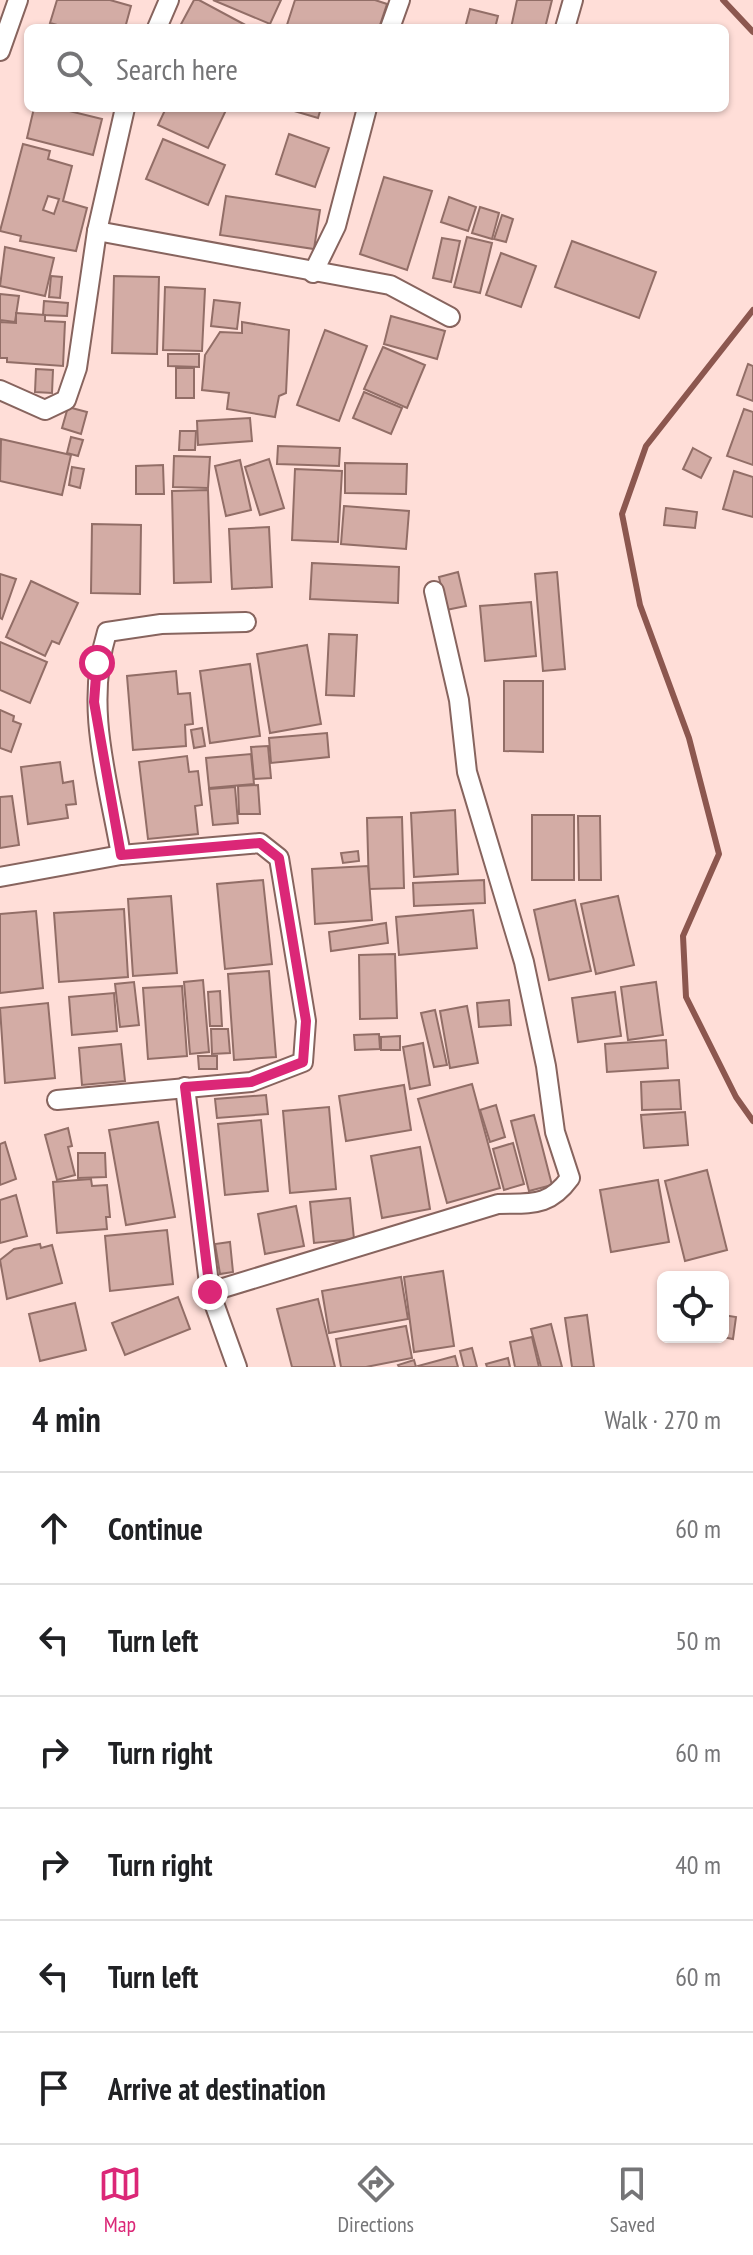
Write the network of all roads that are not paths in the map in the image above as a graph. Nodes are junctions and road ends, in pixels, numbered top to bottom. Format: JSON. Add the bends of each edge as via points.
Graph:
{"nodes":[{"id":1,"x":18,"y":0,"type":"edge"},
{"id":2,"x":169,"y":0,"type":"edge"},
{"id":3,"x":400,"y":0,"type":"edge"},
{"id":4,"x":573,"y":0,"type":"edge"},
{"id":5,"x":159,"y":24,"type":"edge"},
{"id":6,"x":391,"y":24,"type":"edge"},
{"id":7,"x":566,"y":24,"type":"edge"},
{"id":8,"x":0,"y":51,"type":"edge"},
{"id":9,"x":124,"y":112,"type":"edge"},
{"id":10,"x":366,"y":112,"type":"edge"},
{"id":11,"x":97,"y":231,"type":"junction"},
{"id":12,"x":313,"y":273,"type":"junction"},
{"id":13,"x":450,"y":317,"type":"dead end"},
{"id":14,"x":0,"y":390,"type":"edge"},
{"id":15,"x":434,"y":591,"type":"dead end"},
{"id":16,"x":246,"y":622,"type":"dead end"},
{"id":17,"x":121,"y":855,"type":"junction"},
{"id":18,"x":0,"y":877,"type":"edge"},
{"id":19,"x":185,"y":1087,"type":"junction"},
{"id":20,"x":57,"y":1100,"type":"dead end"},
{"id":21,"x":210,"y":1292,"type":"junction"},
{"id":22,"x":237,"y":1367,"type":"edge"}],
"edges":[{"from":1,"to":8,"type":"street"},
{"from":2,"to":5,"type":"street"},
{"from":3,"to":6,"type":"street"},
{"from":4,"to":7,"type":"street"},
{"from":9,"to":11,"type":"street"},
{"from":10,"to":12,"type":"street","via":[[336,226]]},
{"from":11,"to":12,"type":"street"},
{"from":11,"to":14,"type":"street","via":[[77,368],[66,400],[45,410]]},
{"from":12,"to":13,"type":"street","via":[[390,285]]},
{"from":15,"to":21,"type":"street","via":[[459,700],[467,772],[524,962],[555,1132],[570,1178],[555,1197],[498,1204]]},
{"from":16,"to":17,"type":"street","via":[[161,624],[107,632],[97,663],[94,702]]},
{"from":17,"to":18,"type":"street"},
{"from":17,"to":19,"type":"street","via":[[260,843],[279,858],[306,1021],[303,1062],[251,1082]]},
{"from":19,"to":20,"type":"street"},
{"from":19,"to":21,"type":"street"},
{"from":21,"to":22,"type":"street"}]}
